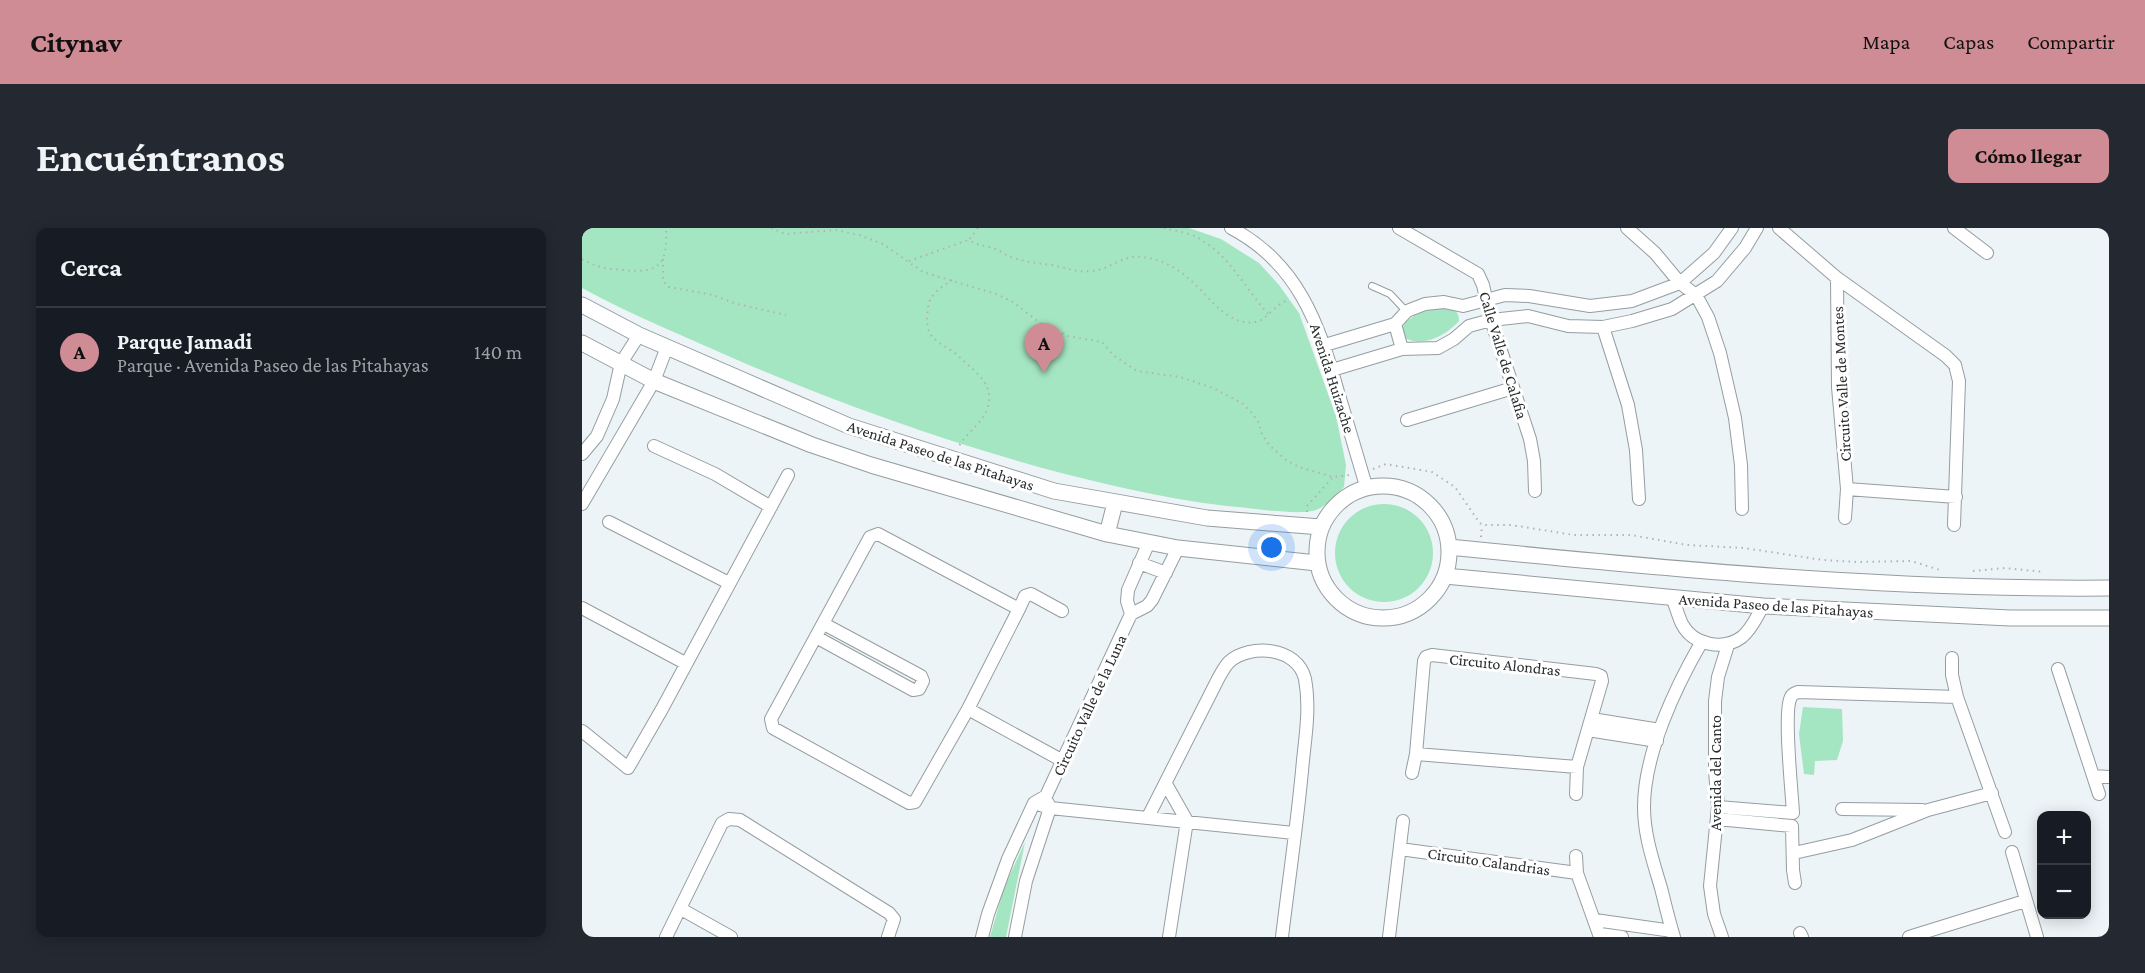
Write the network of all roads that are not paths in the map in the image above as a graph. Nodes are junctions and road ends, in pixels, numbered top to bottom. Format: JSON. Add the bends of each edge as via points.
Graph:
{"nodes":[{"id":1,"x":1231,"y":228,"type":"edge"},
{"id":2,"x":1400,"y":228,"type":"edge"},
{"id":3,"x":1627,"y":228,"type":"edge"},
{"id":4,"x":1732,"y":228,"type":"edge"},
{"id":5,"x":1757,"y":228,"type":"edge"},
{"id":6,"x":1779,"y":228,"type":"edge"},
{"id":7,"x":1954,"y":228,"type":"edge"},
{"id":8,"x":1987,"y":254,"type":"dead end"},
{"id":9,"x":1837,"y":278,"type":"junction"},
{"id":10,"x":1680,"y":283,"type":"junction"},
{"id":11,"x":1371,"y":286,"type":"dead end"},
{"id":12,"x":1696,"y":294,"type":"junction"},
{"id":13,"x":1486,"y":300,"type":"junction"},
{"id":14,"x":582,"y":305,"type":"edge"},
{"id":15,"x":1462,"y":306,"type":"junction"},
{"id":16,"x":1407,"y":312,"type":"junction"},
{"id":17,"x":1491,"y":320,"type":"junction"},
{"id":18,"x":1395,"y":324,"type":"junction"},
{"id":19,"x":1469,"y":326,"type":"junction"},
{"id":20,"x":1603,"y":327,"type":"junction"},
{"id":21,"x":639,"y":335,"type":"junction"},
{"id":22,"x":582,"y":344,"type":"edge"},
{"id":23,"x":1325,"y":345,"type":"junction"},
{"id":24,"x":667,"y":347,"type":"junction"},
{"id":25,"x":1402,"y":349,"type":"junction"},
{"id":26,"x":621,"y":363,"type":"junction"},
{"id":27,"x":1332,"y":370,"type":"junction"},
{"id":28,"x":654,"y":381,"type":"junction"},
{"id":29,"x":1513,"y":388,"type":"junction"},
{"id":30,"x":1407,"y":420,"type":"dead end"},
{"id":31,"x":654,"y":446,"type":"dead end"},
{"id":32,"x":582,"y":454,"type":"edge"},
{"id":33,"x":788,"y":475,"type":"dead end"},
{"id":34,"x":1367,"y":489,"type":"junction"},
{"id":35,"x":1847,"y":489,"type":"junction"},
{"id":36,"x":1535,"y":491,"type":"dead end"},
{"id":37,"x":1956,"y":497,"type":"junction"},
{"id":38,"x":1639,"y":499,"type":"dead end"},
{"id":39,"x":1115,"y":503,"type":"junction"},
{"id":40,"x":582,"y":504,"type":"edge"},
{"id":41,"x":771,"y":507,"type":"junction"},
{"id":42,"x":1742,"y":509,"type":"dead end"},
{"id":43,"x":1845,"y":518,"type":"dead end"},
{"id":44,"x":609,"y":522,"type":"dead end"},
{"id":45,"x":1954,"y":525,"type":"dead end"},
{"id":46,"x":1314,"y":527,"type":"junction"},
{"id":47,"x":1107,"y":534,"type":"junction"},
{"id":48,"x":1149,"y":542,"type":"junction"},
{"id":49,"x":1449,"y":547,"type":"junction"},
{"id":50,"x":1178,"y":548,"type":"junction"},
{"id":51,"x":1140,"y":563,"type":"junction"},
{"id":52,"x":1317,"y":563,"type":"junction"},
{"id":53,"x":1166,"y":573,"type":"junction"},
{"id":54,"x":1445,"y":576,"type":"junction"},
{"id":55,"x":729,"y":584,"type":"junction"},
{"id":56,"x":2109,"y":588,"type":"edge"},
{"id":57,"x":1672,"y":598,"type":"junction"},
{"id":58,"x":1763,"y":606,"type":"junction"},
{"id":59,"x":582,"y":608,"type":"edge"},
{"id":60,"x":1020,"y":609,"type":"junction"},
{"id":61,"x":1062,"y":611,"type":"dead end"},
{"id":62,"x":1131,"y":614,"type":"junction"},
{"id":63,"x":2109,"y":618,"type":"edge"},
{"id":64,"x":824,"y":624,"type":"junction"},
{"id":65,"x":816,"y":637,"type":"junction"},
{"id":66,"x":1701,"y":643,"type":"junction"},
{"id":67,"x":1728,"y":645,"type":"junction"},
{"id":68,"x":1952,"y":658,"type":"dead end"},
{"id":69,"x":685,"y":663,"type":"junction"},
{"id":70,"x":2058,"y":669,"type":"dead end"},
{"id":71,"x":1957,"y":697,"type":"junction"},
{"id":72,"x":968,"y":709,"type":"junction"},
{"id":73,"x":1590,"y":724,"type":"junction"},
{"id":74,"x":582,"y":730,"type":"edge"},
{"id":75,"x":1659,"y":736,"type":"junction"},
{"id":76,"x":1416,"y":754,"type":"junction"},
{"id":77,"x":1063,"y":761,"type":"junction"},
{"id":78,"x":1577,"y":768,"type":"junction"},
{"id":79,"x":1413,"y":773,"type":"dead end"},
{"id":80,"x":2093,"y":776,"type":"junction"},
{"id":81,"x":2109,"y":777,"type":"edge"},
{"id":82,"x":1166,"y":784,"type":"junction"},
{"id":83,"x":1992,"y":793,"type":"junction"},
{"id":84,"x":1576,"y":794,"type":"dead end"},
{"id":85,"x":2099,"y":794,"type":"dead end"},
{"id":86,"x":1048,"y":802,"type":"junction"},
{"id":87,"x":1842,"y":809,"type":"dead end"},
{"id":88,"x":1928,"y":810,"type":"junction"},
{"id":89,"x":1718,"y":813,"type":"junction"},
{"id":90,"x":1148,"y":817,"type":"junction"},
{"id":91,"x":1186,"y":821,"type":"junction"},
{"id":92,"x":1403,"y":821,"type":"dead end"},
{"id":93,"x":2005,"y":832,"type":"dead end"},
{"id":94,"x":1294,"y":833,"type":"junction"},
{"id":95,"x":1400,"y":849,"type":"junction"},
{"id":96,"x":2012,"y":852,"type":"dead end"},
{"id":97,"x":1794,"y":853,"type":"junction"},
{"id":98,"x":1576,"y":856,"type":"dead end"},
{"id":99,"x":1577,"y":873,"type":"junction"},
{"id":100,"x":1795,"y":883,"type":"dead end"},
{"id":101,"x":2025,"y":901,"type":"junction"},
{"id":102,"x":681,"y":909,"type":"junction"},
{"id":103,"x":1595,"y":920,"type":"junction"},
{"id":104,"x":1673,"y":934,"type":"edge"},
{"id":105,"x":1600,"y":935,"type":"edge"},
{"id":106,"x":666,"y":937,"type":"edge"},
{"id":107,"x":731,"y":937,"type":"edge"},
{"id":108,"x":888,"y":937,"type":"edge"},
{"id":109,"x":982,"y":937,"type":"edge"},
{"id":110,"x":1015,"y":937,"type":"edge"},
{"id":111,"x":1170,"y":937,"type":"edge"},
{"id":112,"x":1282,"y":937,"type":"edge"},
{"id":113,"x":1389,"y":937,"type":"edge"},
{"id":114,"x":1622,"y":937,"type":"edge"},
{"id":115,"x":1722,"y":937,"type":"edge"},
{"id":116,"x":1909,"y":937,"type":"edge"},
{"id":117,"x":2037,"y":937,"type":"edge"}],
"edges":[{"from":1,"to":23,"type":"street","name":"Avenida Huizache","via":[[1260,246],[1286,272],[1302,295]]},
{"from":2,"to":13,"type":"street","name":"Calle Valle de Calafia","via":[[1478,274]]},
{"from":3,"to":10,"type":"street"},
{"from":4,"to":10,"type":"street","via":[[1714,254]]},
{"from":5,"to":12,"type":"street","via":[[1717,281]]},
{"from":6,"to":9,"type":"street","name":"Circuito Valle de Montes"},
{"from":7,"to":8,"type":"street"},
{"from":9,"to":35,"type":"street","name":"Circuito Valle de Montes","via":[[1838,387]]},
{"from":9,"to":37,"type":"street","name":"Circuito Valle de Montes","via":[[1955,365],[1959,381]]},
{"from":10,"to":12,"type":"street"},
{"from":10,"to":13,"type":"street","via":[[1632,301],[1590,306],[1529,296],[1505,295]]},
{"from":11,"to":16,"type":"lane","via":[[1390,294]]},
{"from":12,"to":20,"type":"street","via":[[1672,309]]},
{"from":12,"to":42,"type":"street","via":[[1720,353],[1735,418]]},
{"from":13,"to":15,"type":"street"},
{"from":13,"to":17,"type":"street","name":"Calle Valle de Calafia"},
{"from":14,"to":21,"type":"street","name":"Avenida Paseo de las Pitahayas"},
{"from":15,"to":16,"type":"street","via":[[1444,302],[1425,304]]},
{"from":15,"to":19,"type":"street"},
{"from":16,"to":18,"type":"street"},
{"from":17,"to":19,"type":"street"},
{"from":17,"to":20,"type":"street","via":[[1528,316],[1568,326]]},
{"from":17,"to":29,"type":"street","name":"Calle Valle de Calafia"},
{"from":18,"to":23,"type":"street"},
{"from":18,"to":25,"type":"street"},
{"from":19,"to":25,"type":"street","via":[[1438,348]]},
{"from":20,"to":38,"type":"street","via":[[1628,405]]},
{"from":21,"to":24,"type":"street","name":"Avenida Paseo de las Pitahayas"},
{"from":21,"to":26,"type":"street"},
{"from":22,"to":26,"type":"street","name":"Avenida Paseo de las Pitahayas"},
{"from":23,"to":27,"type":"street","name":"Avenida Huizache"},
{"from":24,"to":28,"type":"street"},
{"from":24,"to":39,"type":"street","name":"Avenida Paseo de las Pitahayas","via":[[849,426],[1054,491]]},
{"from":25,"to":27,"type":"street"},
{"from":26,"to":28,"type":"street","name":"Avenida Paseo de las Pitahayas"},
{"from":26,"to":32,"type":"street","via":[[613,399],[597,436]]},
{"from":27,"to":34,"type":"street","name":"Avenida Huizache"},
{"from":28,"to":40,"type":"street"},
{"from":28,"to":47,"type":"street","name":"Avenida Paseo de las Pitahayas","via":[[871,465]]},
{"from":29,"to":30,"type":"street"},
{"from":29,"to":36,"type":"street","name":"Calle Valle de Calafia","via":[[1530,440]]},
{"from":31,"to":41,"type":"street","via":[[715,474]]},
{"from":33,"to":41,"type":"street"},
{"from":34,"to":46,"type":"street","via":[[1343,499]]},
{"from":34,"to":49,"type":"street","via":[[1395,487],[1414,493],[1442,521]]},
{"from":35,"to":37,"type":"street"},
{"from":35,"to":43,"type":"street","name":"Circuito Valle de Montes"},
{"from":37,"to":45,"type":"street","name":"Circuito Valle de Montes"},
{"from":39,"to":46,"type":"street","name":"Avenida Paseo de las Pitahayas","via":[[1207,518]]},
{"from":39,"to":47,"type":"street"},
{"from":41,"to":55,"type":"street"},
{"from":44,"to":55,"type":"street"},
{"from":46,"to":52,"type":"street"},
{"from":47,"to":48,"type":"street","name":"Avenida Paseo de las Pitahayas"},
{"from":48,"to":50,"type":"street","name":"Avenida Paseo de las Pitahayas"},
{"from":48,"to":51,"type":"street","name":"Circuito Valle de la Luna"},
{"from":49,"to":54,"type":"street"},
{"from":49,"to":56,"type":"street","name":"Avenida Paseo de las Pitahayas","via":[[1647,567],[1839,580],[2011,589]]},
{"from":50,"to":52,"type":"street","name":"Avenida Paseo de las Pitahayas"},
{"from":50,"to":53,"type":"street","name":"Circuito Valle de la Luna"},
{"from":51,"to":53,"type":"street"},
{"from":51,"to":62,"type":"street","name":"Circuito Valle de la Luna","via":[[1127,596]]},
{"from":52,"to":54,"type":"street","via":[[1324,584],[1337,600],[1376,618],[1398,616],[1418,608],[1434,594]]},
{"from":53,"to":62,"type":"street","name":"Circuito Valle de la Luna","via":[[1147,606]]},
{"from":54,"to":57,"type":"street","name":"Avenida Paseo de las Pitahayas"},
{"from":55,"to":69,"type":"street"},
{"from":57,"to":58,"type":"street","name":"Avenida Paseo de las Pitahayas"},
{"from":57,"to":66,"type":"street","via":[[1682,624]]},
{"from":58,"to":63,"type":"street","name":"Avenida Paseo de las Pitahayas","via":[[2010,618]]},
{"from":58,"to":67,"type":"street","via":[[1751,627]]},
{"from":59,"to":69,"type":"street"},
{"from":60,"to":61,"type":"street","via":[[1025,596],[1031,594]]},
{"from":60,"to":64,"type":"street","via":[[873,534]]},
{"from":60,"to":72,"type":"street"},
{"from":62,"to":77,"type":"street","name":"Circuito Valle de la Luna"},
{"from":64,"to":65,"type":"street"},
{"from":64,"to":65,"type":"street","via":[[921,676],[919,689],[912,690]]},
{"from":65,"to":72,"type":"street","via":[[771,719],[773,728],[909,803],[918,799]]},
{"from":66,"to":67,"type":"street"},
{"from":66,"to":75,"type":"street","via":[[1681,678]]},
{"from":67,"to":89,"type":"street","name":"Avenida del Canto","via":[[1715,701]]},
{"from":68,"to":71,"type":"street"},
{"from":69,"to":74,"type":"street","via":[[628,768]]},
{"from":70,"to":80,"type":"street"},
{"from":71,"to":83,"type":"street"},
{"from":71,"to":89,"type":"street","via":[[1798,692],[1790,699],[1787,726],[1793,813]]},
{"from":72,"to":77,"type":"street"},
{"from":73,"to":75,"type":"street"},
{"from":73,"to":76,"type":"street","name":"Circuito Alondras","via":[[1601,676],[1432,655],[1424,661]]},
{"from":73,"to":78,"type":"street","name":"Circuito Alondras"},
{"from":75,"to":104,"type":"street","via":[[1644,806],[1647,840]]},
{"from":76,"to":78,"type":"street"},
{"from":76,"to":79,"type":"street","name":"Circuito Alondras"},
{"from":77,"to":86,"type":"street","name":"Circuito Valle de la Luna"},
{"from":78,"to":84,"type":"street","name":"Circuito Alondras"},
{"from":80,"to":81,"type":"street"},
{"from":80,"to":85,"type":"street"},
{"from":82,"to":90,"type":"street"},
{"from":82,"to":91,"type":"street"},
{"from":82,"to":94,"type":"street","via":[[1229,662],[1243,653],[1263,650],[1284,654],[1304,676],[1308,710]]},
{"from":83,"to":88,"type":"street"},
{"from":83,"to":93,"type":"street"},
{"from":86,"to":90,"type":"street"},
{"from":86,"to":109,"type":"street","name":"Circuito Valle de la Luna","via":[[1034,803],[1008,859]]},
{"from":86,"to":110,"type":"street","name":"Circuito Valle de la Luna"},
{"from":87,"to":88,"type":"street"},
{"from":88,"to":97,"type":"street","via":[[1852,840]]},
{"from":89,"to":97,"type":"street","via":[[1792,826]]},
{"from":89,"to":115,"type":"street","name":"Avenida del Canto","via":[[1710,886]]},
{"from":90,"to":91,"type":"street"},
{"from":91,"to":94,"type":"street"},
{"from":91,"to":111,"type":"street"},
{"from":92,"to":95,"type":"street"},
{"from":94,"to":112,"type":"street"},
{"from":95,"to":99,"type":"street","name":"Circuito Calandrias"},
{"from":95,"to":113,"type":"street"},
{"from":96,"to":101,"type":"street"},
{"from":97,"to":100,"type":"street"},
{"from":98,"to":99,"type":"street"},
{"from":99,"to":103,"type":"street"},
{"from":101,"to":116,"type":"street"},
{"from":101,"to":117,"type":"street"},
{"from":102,"to":106,"type":"street"},
{"from":102,"to":107,"type":"street"},
{"from":102,"to":108,"type":"street","via":[[722,823],[740,820],[889,913],[894,919]]},
{"from":103,"to":104,"type":"street"},
{"from":103,"to":105,"type":"street"},
{"from":105,"to":114,"type":"street"}]}
